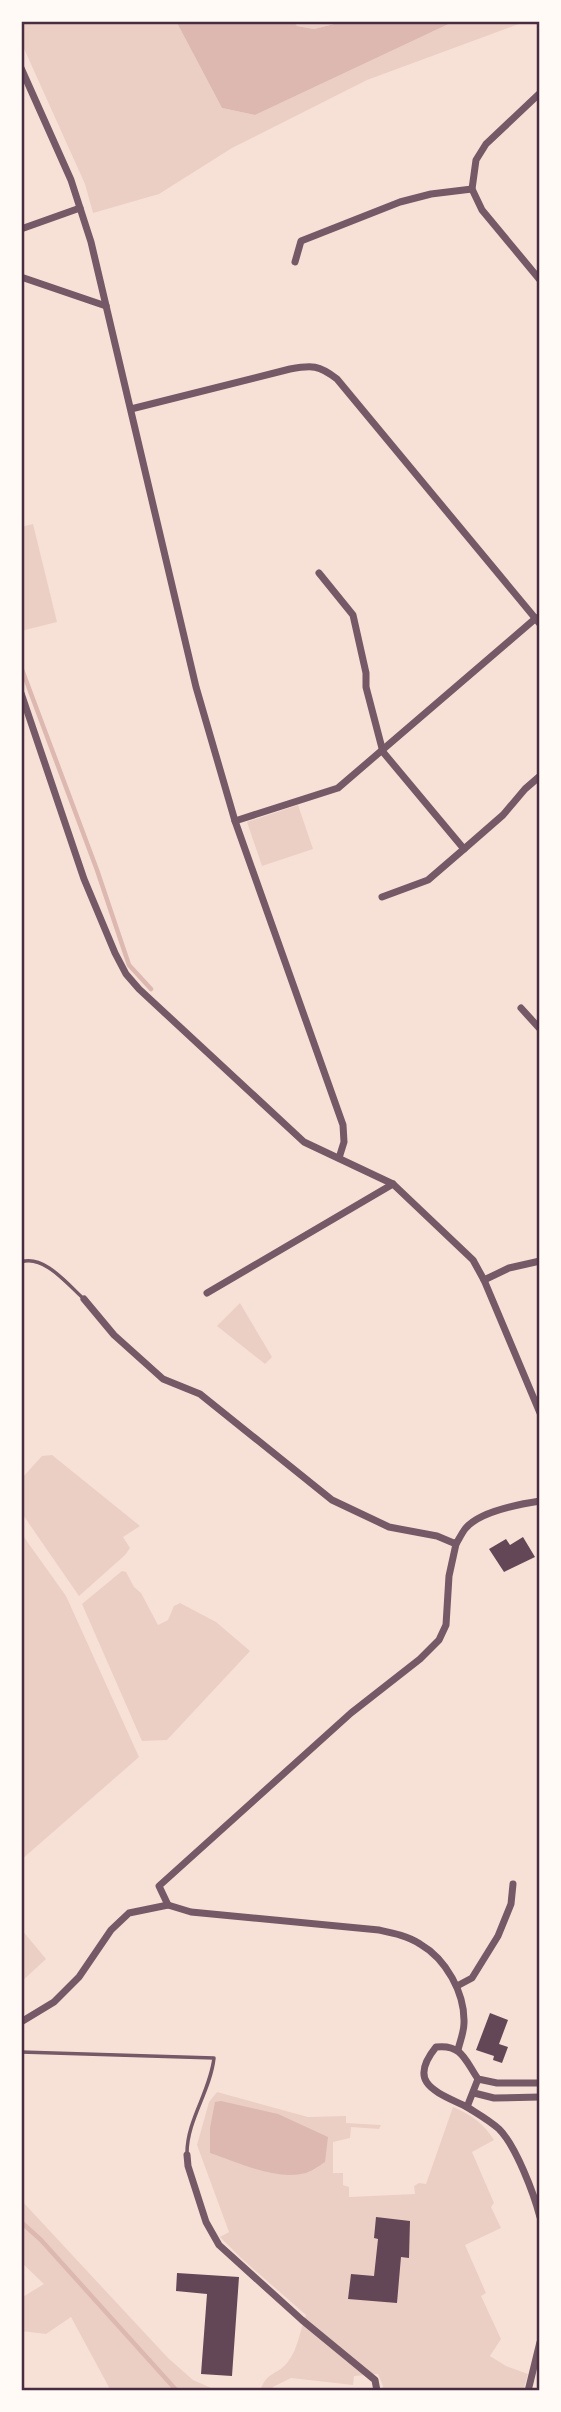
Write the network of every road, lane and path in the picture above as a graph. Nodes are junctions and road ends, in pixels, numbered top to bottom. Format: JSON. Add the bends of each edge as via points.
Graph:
{"nodes":[{"id":1,"x":21,"y":68,"type":"edge"},
{"id":2,"x":540,"y":93,"type":"edge"},
{"id":3,"x":472,"y":189,"type":"junction"},
{"id":4,"x":80,"y":208,"type":"junction"},
{"id":5,"x":21,"y":229,"type":"edge"},
{"id":6,"x":295,"y":262,"type":"dead end"},
{"id":7,"x":21,"y":277,"type":"edge"},
{"id":8,"x":540,"y":280,"type":"edge"},
{"id":9,"x":106,"y":306,"type":"junction"},
{"id":10,"x":131,"y":409,"type":"junction"},
{"id":11,"x":319,"y":573,"type":"dead end"},
{"id":12,"x":538,"y":621,"type":"edge"},
{"id":13,"x":21,"y":693,"type":"edge"},
{"id":14,"x":383,"y":752,"type":"junction"},
{"id":15,"x":540,"y":776,"type":"edge"},
{"id":16,"x":235,"y":821,"type":"junction"},
{"id":17,"x":464,"y":849,"type":"junction"},
{"id":18,"x":383,"y":897,"type":"dead end"},
{"id":19,"x":521,"y":1008,"type":"dead end"},
{"id":20,"x":540,"y":1029,"type":"edge"},
{"id":21,"x":339,"y":1158,"type":"junction"},
{"id":22,"x":393,"y":1184,"type":"junction"},
{"id":23,"x":540,"y":1261,"type":"edge"},
{"id":24,"x":21,"y":1262,"type":"edge"},
{"id":25,"x":484,"y":1280,"type":"junction"},
{"id":26,"x":206,"y":1293,"type":"dead end"},
{"id":27,"x":84,"y":1299,"type":"joint"},
{"id":28,"x":540,"y":1413,"type":"edge"},
{"id":29,"x":540,"y":1501,"type":"edge"},
{"id":30,"x":456,"y":1544,"type":"junction"},
{"id":31,"x":513,"y":1884,"type":"dead end"},
{"id":32,"x":168,"y":1905,"type":"junction"},
{"id":33,"x":457,"y":1986,"type":"junction"},
{"id":34,"x":21,"y":2022,"type":"edge"},
{"id":35,"x":458,"y":2050,"type":"junction"},
{"id":36,"x":21,"y":2052,"type":"edge"},
{"id":37,"x":478,"y":2079,"type":"junction"},
{"id":38,"x":540,"y":2082,"type":"edge"},
{"id":39,"x":474,"y":2093,"type":"junction"},
{"id":40,"x":540,"y":2097,"type":"edge"},
{"id":41,"x":467,"y":2107,"type":"junction"},
{"id":42,"x":187,"y":2155,"type":"joint"},
{"id":43,"x":540,"y":2217,"type":"edge"},
{"id":44,"x":540,"y":2342,"type":"edge"},
{"id":45,"x":377,"y":2391,"type":"edge"},
{"id":46,"x":528,"y":2391,"type":"edge"}],
"edges":[{"from":1,"to":4,"type":"street"},
{"from":2,"to":3,"type":"street","via":[[486,144],[476,160]]},
{"from":3,"to":6,"type":"street","via":[[400,202],[301,241]]},
{"from":3,"to":8,"type":"street","via":[[482,210]]},
{"from":4,"to":5,"type":"street"},
{"from":4,"to":9,"type":"street"},
{"from":7,"to":9,"type":"street"},
{"from":9,"to":10,"type":"street"},
{"from":10,"to":12,"type":"street","via":[[290,369],[323,368],[337,379]]},
{"from":10,"to":16,"type":"street","via":[[197,687]]},
{"from":11,"to":14,"type":"street","via":[[353,615]]},
{"from":12,"to":14,"type":"street"},
{"from":13,"to":21,"type":"street","via":[[84,879],[126,975],[304,1142]]},
{"from":14,"to":16,"type":"street","via":[[338,788]]},
{"from":14,"to":17,"type":"street"},
{"from":15,"to":17,"type":"street"},
{"from":16,"to":21,"type":"street","via":[[343,1125]]},
{"from":17,"to":18,"type":"street","via":[[428,880]]},
{"from":19,"to":20,"type":"street"},
{"from":21,"to":22,"type":"street"},
{"from":22,"to":25,"type":"street","via":[[473,1260]]},
{"from":22,"to":26,"type":"street"},
{"from":23,"to":25,"type":"street"},
{"from":24,"to":27,"type":"lane","via":[[29,1259],[44,1264]]},
{"from":25,"to":28,"type":"street"},
{"from":27,"to":30,"type":"street","via":[[114,1335],[163,1379],[200,1394],[332,1500],[389,1527]]},
{"from":29,"to":30,"type":"street","via":[[481,1518],[467,1527]]},
{"from":30,"to":32,"type":"street","via":[[446,1625],[439,1640],[159,1886]]},
{"from":31,"to":33,"type":"street","via":[[499,1936],[472,1978]]},
{"from":32,"to":33,"type":"street","via":[[191,1912],[399,1934],[440,1960]]},
{"from":32,"to":34,"type":"street","via":[[129,1913],[111,1930],[71,1986]]},
{"from":33,"to":35,"type":"street","via":[[464,2024]]},
{"from":35,"to":37,"type":"street"},
{"from":35,"to":41,"type":"street","via":[[436,2047],[426,2060],[423,2078],[427,2086]]},
{"from":36,"to":42,"type":"lane","via":[[214,2058],[190,2130]]},
{"from":37,"to":38,"type":"street"},
{"from":37,"to":39,"type":"street"},
{"from":39,"to":40,"type":"street","via":[[494,2098]]},
{"from":39,"to":41,"type":"street"},
{"from":41,"to":43,"type":"street","via":[[501,2131],[528,2180]]},
{"from":42,"to":45,"type":"street","via":[[206,2222],[219,2245],[375,2380]]},
{"from":44,"to":46,"type":"street"}]}
